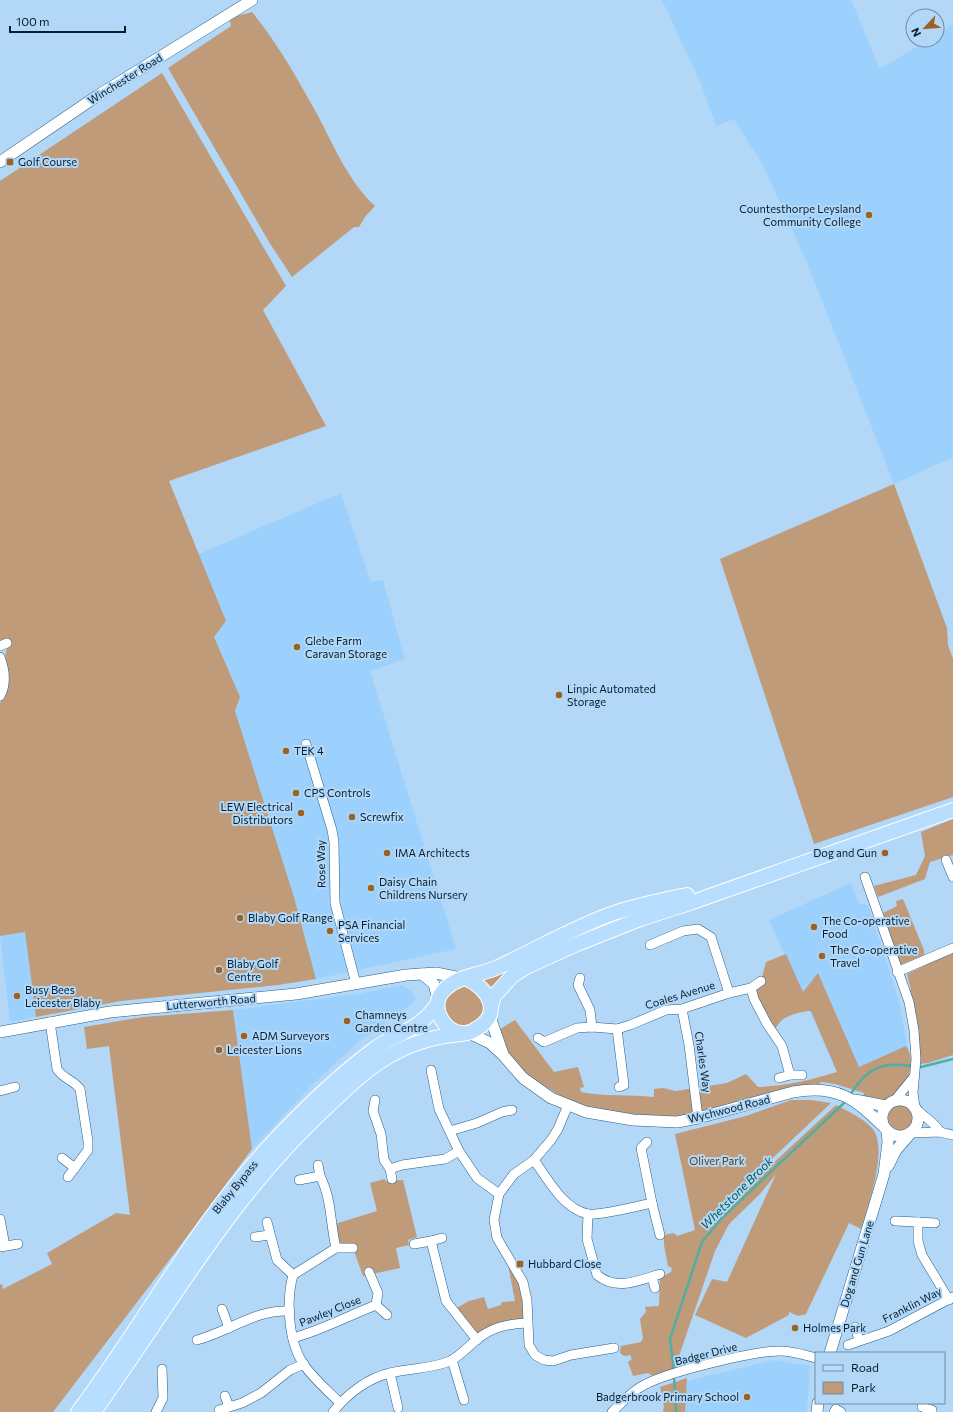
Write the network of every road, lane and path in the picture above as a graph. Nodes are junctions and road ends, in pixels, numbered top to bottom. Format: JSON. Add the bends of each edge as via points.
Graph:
{"nodes":[{"id":1,"x":252,"y":0,"type":"edge"},
{"id":2,"x":0,"y":162,"type":"edge"},
{"id":3,"x":0,"y":657,"type":"edge"},
{"id":4,"x":0,"y":696,"type":"edge"},
{"id":5,"x":306,"y":744,"type":"dead end"},
{"id":6,"x":953,"y":810,"type":"edge"},
{"id":7,"x":946,"y":860,"type":"dead end"},
{"id":8,"x":953,"y":877,"type":"edge"},
{"id":9,"x":865,"y":878,"type":"dead end"},
{"id":10,"x":716,"y":892,"type":"junction"},
{"id":11,"x":650,"y":945,"type":"dead end"},
{"id":12,"x":953,"y":948,"type":"edge"},
{"id":13,"x":897,"y":972,"type":"junction"},
{"id":14,"x":422,"y":974,"type":"junction"},
{"id":15,"x":463,"y":978,"type":"junction"},
{"id":16,"x":580,"y":978,"type":"dead end"},
{"id":17,"x":761,"y":982,"type":"dead end"},
{"id":18,"x":356,"y":984,"type":"junction"},
{"id":19,"x":751,"y":988,"type":"junction"},
{"id":20,"x":729,"y":993,"type":"junction"},
{"id":21,"x":437,"y":1003,"type":"junction"},
{"id":22,"x":682,"y":1009,"type":"junction"},
{"id":23,"x":490,"y":1010,"type":"junction"},
{"id":24,"x":50,"y":1022,"type":"junction"},
{"id":25,"x":592,"y":1026,"type":"junction"},
{"id":26,"x":617,"y":1029,"type":"junction"},
{"id":27,"x":0,"y":1032,"type":"edge"},
{"id":28,"x":465,"y":1033,"type":"junction"},
{"id":29,"x":542,"y":1043,"type":"dead end"},
{"id":30,"x":503,"y":1054,"type":"junction"},
{"id":31,"x":431,"y":1070,"type":"dead end"},
{"id":32,"x":790,"y":1074,"type":"junction"},
{"id":33,"x":802,"y":1075,"type":"dead end"},
{"id":34,"x":915,"y":1075,"type":"junction"},
{"id":35,"x":779,"y":1078,"type":"dead end"},
{"id":36,"x":624,"y":1086,"type":"dead end"},
{"id":37,"x":15,"y":1087,"type":"dead end"},
{"id":38,"x":0,"y":1091,"type":"edge"},
{"id":39,"x":375,"y":1100,"type":"dead end"},
{"id":40,"x":854,"y":1100,"type":"junction"},
{"id":41,"x":891,"y":1103,"type":"junction"},
{"id":42,"x":568,"y":1106,"type":"junction"},
{"id":43,"x":916,"y":1108,"type":"junction"},
{"id":44,"x":512,"y":1110,"type":"dead end"},
{"id":45,"x":698,"y":1118,"type":"junction"},
{"id":46,"x":886,"y":1129,"type":"junction"},
{"id":47,"x":450,"y":1131,"type":"junction"},
{"id":48,"x":940,"y":1132,"type":"junction"},
{"id":49,"x":910,"y":1133,"type":"junction"},
{"id":50,"x":953,"y":1135,"type":"edge"},
{"id":51,"x":642,"y":1145,"type":"dead end"},
{"id":52,"x":459,"y":1151,"type":"junction"},
{"id":53,"x":62,"y":1158,"type":"dead end"},
{"id":54,"x":534,"y":1160,"type":"junction"},
{"id":55,"x":318,"y":1165,"type":"dead end"},
{"id":56,"x":75,"y":1168,"type":"junction"},
{"id":57,"x":390,"y":1169,"type":"junction"},
{"id":58,"x":884,"y":1174,"type":"junction"},
{"id":59,"x":320,"y":1176,"type":"junction"},
{"id":60,"x":68,"y":1177,"type":"dead end"},
{"id":61,"x":392,"y":1179,"type":"dead end"},
{"id":62,"x":299,"y":1180,"type":"dead end"},
{"id":63,"x":499,"y":1194,"type":"junction"},
{"id":64,"x":652,"y":1203,"type":"junction"},
{"id":65,"x":588,"y":1214,"type":"junction"},
{"id":66,"x":0,"y":1219,"type":"edge"},
{"id":67,"x":895,"y":1221,"type":"dead end"},
{"id":68,"x":267,"y":1222,"type":"dead end"},
{"id":69,"x":918,"y":1222,"type":"junction"},
{"id":70,"x":935,"y":1223,"type":"dead end"},
{"id":71,"x":269,"y":1235,"type":"junction"},
{"id":72,"x":660,"y":1235,"type":"dead end"},
{"id":73,"x":255,"y":1237,"type":"dead end"},
{"id":74,"x":442,"y":1238,"type":"dead end"},
{"id":75,"x":431,"y":1241,"type":"junction"},
{"id":76,"x":18,"y":1244,"type":"dead end"},
{"id":77,"x":414,"y":1244,"type":"dead end"},
{"id":78,"x":2,"y":1247,"type":"edge"},
{"id":79,"x":336,"y":1248,"type":"junction"},
{"id":80,"x":353,"y":1248,"type":"dead end"},
{"id":81,"x":370,"y":1272,"type":"dead end"},
{"id":82,"x":292,"y":1275,"type":"junction"},
{"id":83,"x":655,"y":1288,"type":"dead end"},
{"id":84,"x":951,"y":1299,"type":"edge"},
{"id":85,"x":376,"y":1305,"type":"junction"},
{"id":86,"x":222,"y":1309,"type":"dead end"},
{"id":87,"x":290,"y":1311,"type":"junction"},
{"id":88,"x":387,"y":1315,"type":"dead end"},
{"id":89,"x":527,"y":1323,"type":"junction"},
{"id":90,"x":855,"y":1327,"type":"dead end"},
{"id":91,"x":229,"y":1328,"type":"junction"},
{"id":92,"x":293,"y":1338,"type":"junction"},
{"id":93,"x":197,"y":1340,"type":"dead end"},
{"id":94,"x":477,"y":1340,"type":"junction"},
{"id":95,"x":603,"y":1340,"type":"dead end"},
{"id":96,"x":859,"y":1340,"type":"junction"},
{"id":97,"x":848,"y":1345,"type":"dead end"},
{"id":98,"x":614,"y":1348,"type":"dead end"},
{"id":99,"x":604,"y":1350,"type":"junction"},
{"id":100,"x":830,"y":1352,"type":"edge"},
{"id":101,"x":815,"y":1358,"type":"edge"},
{"id":102,"x":452,"y":1360,"type":"junction"},
{"id":103,"x":304,"y":1364,"type":"junction"},
{"id":104,"x":162,"y":1369,"type":"dead end"},
{"id":105,"x":390,"y":1373,"type":"junction"},
{"id":106,"x":225,"y":1396,"type":"dead end"},
{"id":107,"x":464,"y":1400,"type":"dead end"},
{"id":108,"x":340,"y":1403,"type":"junction"},
{"id":109,"x":229,"y":1407,"type":"junction"},
{"id":110,"x":922,"y":1407,"type":"dead end"},
{"id":111,"x":398,"y":1408,"type":"dead end"},
{"id":112,"x":219,"y":1410,"type":"dead end"},
{"id":113,"x":78,"y":1412,"type":"edge"},
{"id":114,"x":94,"y":1412,"type":"edge"},
{"id":115,"x":156,"y":1412,"type":"edge"},
{"id":116,"x":333,"y":1412,"type":"edge"},
{"id":117,"x":612,"y":1412,"type":"edge"},
{"id":118,"x":834,"y":1412,"type":"edge"},
{"id":119,"x":841,"y":1412,"type":"edge"},
{"id":120,"x":932,"y":1412,"type":"edge"}],
"edges":[{"from":1,"to":2,"type":"street","name":"Winchester Road","via":[[97,96]]},
{"from":3,"to":4,"type":"street","via":[[5,679]]},
{"from":5,"to":18,"type":"street","name":"Rose Way","via":[[332,830],[334,903]]},
{"from":6,"to":10,"type":"main road"},
{"from":7,"to":8,"type":"street"},
{"from":9,"to":13,"type":"street","via":[[889,942]]},
{"from":10,"to":15,"type":"main road","via":[[685,895],[614,913],[493,969]]},
{"from":10,"to":23,"type":"main road","via":[[621,926],[526,967],[504,983],[494,996]]},
{"from":11,"to":20,"type":"street","via":[[663,945],[683,931],[698,929],[711,937]]},
{"from":12,"to":13,"type":"street"},
{"from":13,"to":34,"type":"street","via":[[909,1002],[914,1030]]},
{"from":14,"to":15,"type":"street","name":"Lutterworth Road","via":[[436,973]]},
{"from":14,"to":18,"type":"street","name":"Lutterworth Road"},
{"from":14,"to":21,"type":"street","via":[[434,984]]},
{"from":15,"to":21,"type":"main road","via":[[444,989]]},
{"from":15,"to":23,"type":"main road","via":[[477,983],[487,993]]},
{"from":16,"to":25,"type":"street","via":[[578,985],[590,1010]]},
{"from":17,"to":19,"type":"street","name":"Coales Avenue"},
{"from":18,"to":24,"type":"street","name":"Lutterworth Road","via":[[225,1002],[131,1009]]},
{"from":19,"to":20,"type":"street","name":"Coales Avenue"},
{"from":19,"to":32,"type":"street","via":[[767,1024],[782,1046]]},
{"from":20,"to":22,"type":"street","name":"Coales Avenue"},
{"from":21,"to":28,"type":"main road","via":[[438,1013],[444,1024],[454,1031]]},
{"from":21,"to":113,"type":"main road","name":"Blaby Bypass","via":[[423,1022],[375,1048],[362,1058],[316,1099],[262,1154],[198,1234]]},
{"from":22,"to":26,"type":"street","name":"Coales Avenue","via":[[666,1010]]},
{"from":22,"to":45,"type":"street","name":"Charles Way"},
{"from":23,"to":28,"type":"main road","via":[[484,1023]]},
{"from":23,"to":30,"type":"street","name":"Wychwood Road"},
{"from":24,"to":27,"type":"street","name":"Lutterworth Road"},
{"from":24,"to":56,"type":"street","via":[[57,1069],[61,1075],[78,1086],[82,1095],[88,1150]]},
{"from":25,"to":26,"type":"street","name":"Coales Avenue"},
{"from":25,"to":29,"type":"street","name":"Coales Avenue","via":[[576,1028]]},
{"from":26,"to":36,"type":"street"},
{"from":28,"to":30,"type":"street","name":"Wychwood Road","via":[[490,1043]]},
{"from":28,"to":114,"type":"main road","name":"Blaby Bypass","via":[[426,1040],[392,1054],[368,1071],[302,1130],[267,1168],[222,1225]]},
{"from":30,"to":42,"type":"street","name":"Wychwood Road","via":[[523,1078],[551,1098]]},
{"from":31,"to":47,"type":"street","via":[[439,1109]]},
{"from":32,"to":33,"type":"street"},
{"from":32,"to":35,"type":"street"},
{"from":34,"to":41,"type":"street"},
{"from":34,"to":43,"type":"street","via":[[913,1093]]},
{"from":37,"to":38,"type":"street"},
{"from":39,"to":57,"type":"street","via":[[368,1112],[381,1134],[384,1160]]},
{"from":40,"to":41,"type":"street","name":"Wychwood Road"},
{"from":40,"to":45,"type":"street","name":"Wychwood Road","via":[[833,1092],[808,1090]]},
{"from":40,"to":46,"type":"street","name":"Wychwood Road"},
{"from":41,"to":43,"type":"street","via":[[905,1100]]},
{"from":41,"to":46,"type":"street","via":[[882,1119]]},
{"from":42,"to":45,"type":"street","name":"Wychwood Road","via":[[586,1112],[646,1121],[677,1122]]},
{"from":42,"to":54,"type":"street","via":[[558,1129]]},
{"from":43,"to":48,"type":"street","via":[[937,1126]]},
{"from":43,"to":49,"type":"street","via":[[918,1124]]},
{"from":44,"to":47,"type":"street"},
{"from":46,"to":49,"type":"street","via":[[897,1136]]},
{"from":46,"to":58,"type":"street","name":"Dog and Gun Lane","via":[[888,1142]]},
{"from":47,"to":52,"type":"street"},
{"from":48,"to":49,"type":"street"},
{"from":48,"to":50,"type":"street"},
{"from":49,"to":58,"type":"street","name":"Dog and Gun Lane","via":[[896,1150]]},
{"from":51,"to":64,"type":"street"},
{"from":52,"to":57,"type":"street","via":[[445,1159]]},
{"from":52,"to":63,"type":"street","via":[[477,1178]]},
{"from":53,"to":56,"type":"street"},
{"from":54,"to":63,"type":"street","via":[[514,1174]]},
{"from":54,"to":65,"type":"street","via":[[566,1202]]},
{"from":55,"to":59,"type":"street"},
{"from":56,"to":60,"type":"street"},
{"from":57,"to":61,"type":"street"},
{"from":58,"to":100,"type":"street","name":"Dog and Gun Lane"},
{"from":59,"to":62,"type":"street"},
{"from":59,"to":79,"type":"street","via":[[330,1204]]},
{"from":63,"to":89,"type":"street","via":[[494,1220],[497,1238],[523,1282],[527,1300]]},
{"from":64,"to":65,"type":"street"},
{"from":64,"to":72,"type":"street"},
{"from":65,"to":83,"type":"street","via":[[587,1239],[597,1275],[611,1284],[656,1275]]},
{"from":66,"to":78,"type":"street"},
{"from":67,"to":69,"type":"street"},
{"from":68,"to":71,"type":"street"},
{"from":69,"to":70,"type":"street"},
{"from":69,"to":84,"type":"street","via":[[918,1240],[922,1255]]},
{"from":71,"to":73,"type":"street"},
{"from":71,"to":82,"type":"street","via":[[277,1260]]},
{"from":74,"to":75,"type":"street"},
{"from":75,"to":77,"type":"street"},
{"from":75,"to":94,"type":"street","via":[[446,1301]]},
{"from":76,"to":78,"type":"street"},
{"from":79,"to":80,"type":"street"},
{"from":79,"to":82,"type":"street"},
{"from":81,"to":85,"type":"street","name":"Pawley Close","via":[[378,1293]]},
{"from":82,"to":87,"type":"street"},
{"from":84,"to":96,"type":"street","name":"Franklin Way","via":[[889,1331]]},
{"from":85,"to":88,"type":"street","name":"Pawley Close"},
{"from":85,"to":92,"type":"street","name":"Pawley Close","via":[[351,1314],[323,1329]]},
{"from":86,"to":91,"type":"street"},
{"from":87,"to":91,"type":"street","via":[[264,1312]]},
{"from":87,"to":92,"type":"street"},
{"from":89,"to":94,"type":"street","via":[[502,1325]]},
{"from":89,"to":99,"type":"street","via":[[529,1345],[536,1355],[544,1360],[554,1361],[571,1355]]},
{"from":90,"to":96,"type":"street"},
{"from":91,"to":93,"type":"street"},
{"from":92,"to":103,"type":"street"},
{"from":94,"to":102,"type":"street"},
{"from":95,"to":99,"type":"street"},
{"from":96,"to":97,"type":"street","name":"Franklin Way"},
{"from":98,"to":99,"type":"street"},
{"from":101,"to":117,"type":"street","name":"Badger Drive","via":[[796,1352],[768,1352],[679,1373],[640,1387]]},
{"from":102,"to":105,"type":"street","via":[[438,1365]]},
{"from":102,"to":107,"type":"street"},
{"from":103,"to":108,"type":"street"},
{"from":103,"to":109,"type":"street","via":[[290,1370],[261,1393]]},
{"from":104,"to":115,"type":"street","via":[[163,1398]]},
{"from":105,"to":108,"type":"street","via":[[362,1385]]},
{"from":105,"to":111,"type":"street"},
{"from":106,"to":109,"type":"street"},
{"from":108,"to":116,"type":"street"},
{"from":109,"to":112,"type":"street"},
{"from":110,"to":120,"type":"street"},
{"from":118,"to":119,"type":"street","via":[[836,1409]]}]}
